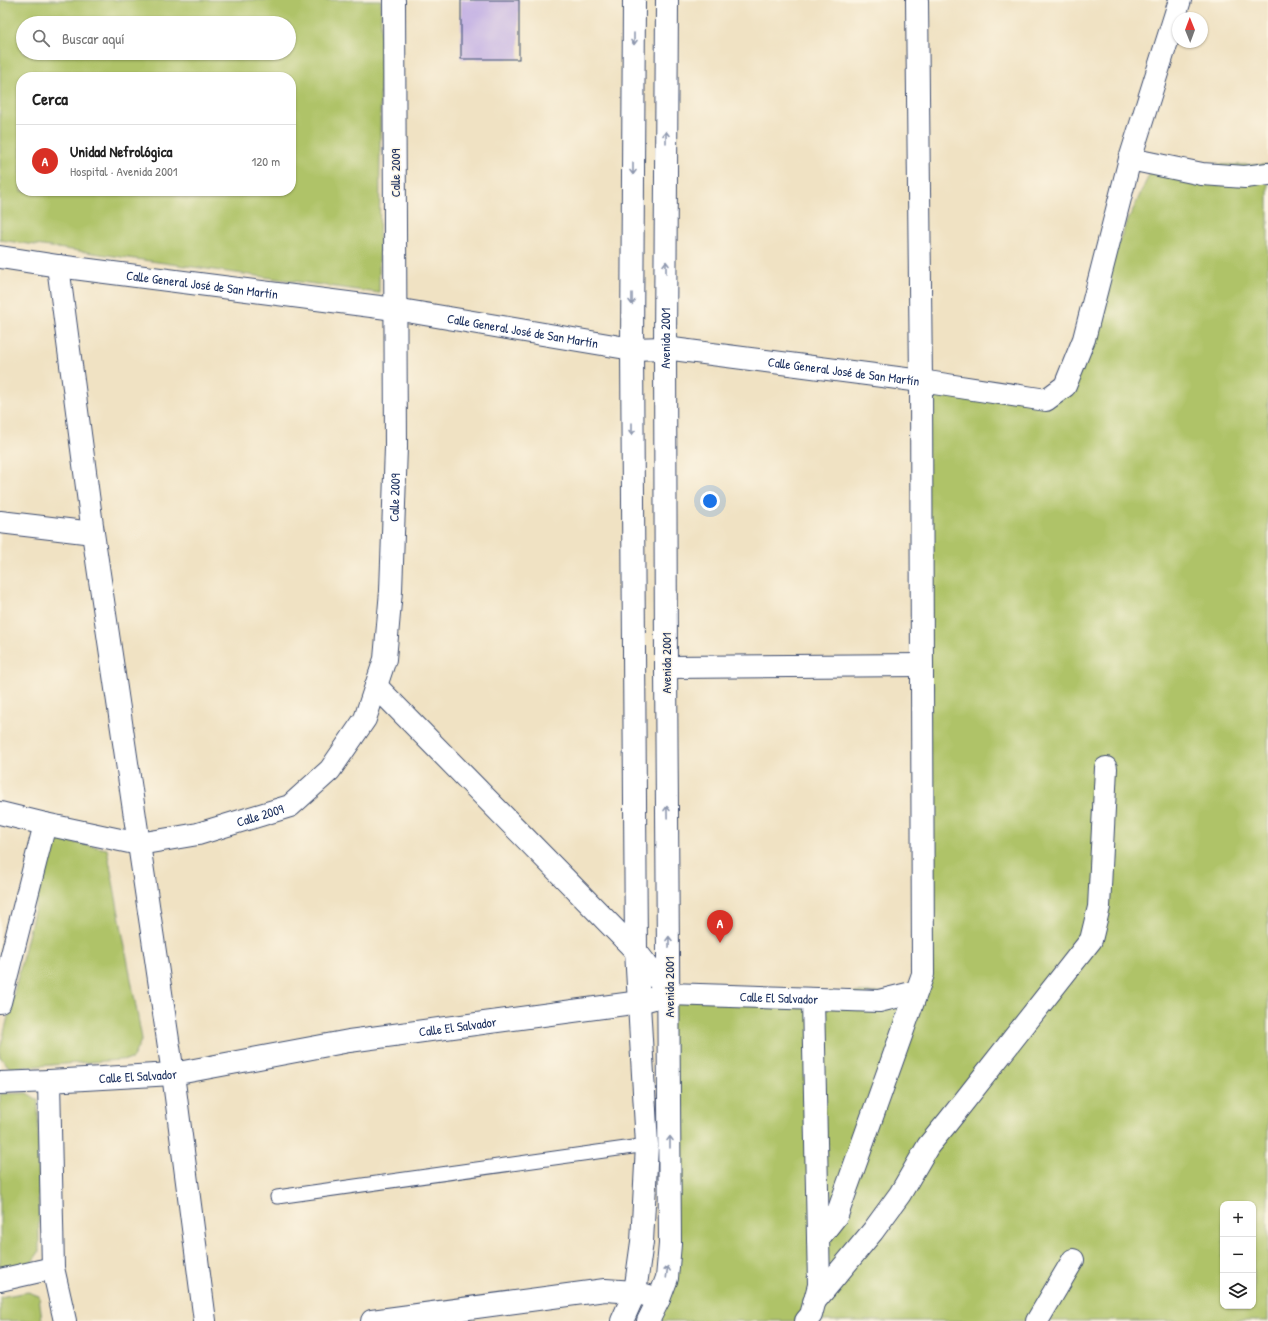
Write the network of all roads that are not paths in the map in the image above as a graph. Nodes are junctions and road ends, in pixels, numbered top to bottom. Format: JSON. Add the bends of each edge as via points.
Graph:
{"nodes":[{"id":1,"x":394,"y":0,"type":"edge"},
{"id":2,"x":634,"y":0,"type":"edge"},
{"id":3,"x":666,"y":0,"type":"edge"},
{"id":4,"x":917,"y":0,"type":"edge"},
{"id":5,"x":1180,"y":0,"type":"edge"},
{"id":6,"x":1130,"y":160,"type":"junction"},
{"id":7,"x":1268,"y":174,"type":"edge"},
{"id":8,"x":0,"y":257,"type":"edge"},
{"id":9,"x":58,"y":266,"type":"junction"},
{"id":10,"x":395,"y":309,"type":"junction"},
{"id":11,"x":665,"y":348,"type":"junction"},
{"id":12,"x":632,"y":349,"type":"junction"},
{"id":13,"x":921,"y":381,"type":"junction"},
{"id":14,"x":0,"y":522,"type":"edge"},
{"id":15,"x":93,"y":533,"type":"junction"},
{"id":16,"x":922,"y":665,"type":"junction"},
{"id":17,"x":666,"y":666,"type":"junction"},
{"id":18,"x":376,"y":686,"type":"junction"},
{"id":19,"x":1106,"y":768,"type":"dead end"},
{"id":20,"x":0,"y":813,"type":"edge"},
{"id":21,"x":45,"y":824,"type":"junction"},
{"id":22,"x":139,"y":844,"type":"junction"},
{"id":23,"x":636,"y":951,"type":"junction"},
{"id":24,"x":916,"y":992,"type":"junction"},
{"id":25,"x":669,"y":994,"type":"junction"},
{"id":26,"x":814,"y":999,"type":"junction"},
{"id":27,"x":0,"y":1002,"type":"edge"},
{"id":28,"x":640,"y":1002,"type":"junction"},
{"id":29,"x":173,"y":1074,"type":"junction"},
{"id":30,"x":48,"y":1081,"type":"junction"},
{"id":31,"x":0,"y":1082,"type":"edge"},
{"id":32,"x":647,"y":1145,"type":"junction"},
{"id":33,"x":277,"y":1197,"type":"dead end"},
{"id":34,"x":818,"y":1239,"type":"junction"},
{"id":35,"x":1073,"y":1260,"type":"dead end"},
{"id":36,"x":53,"y":1268,"type":"junction"},
{"id":37,"x":0,"y":1280,"type":"edge"},
{"id":38,"x":635,"y":1292,"type":"junction"},
{"id":39,"x":659,"y":1299,"type":"junction"},
{"id":40,"x":810,"y":1311,"type":"edge"},
{"id":41,"x":66,"y":1321,"type":"edge"},
{"id":42,"x":205,"y":1321,"type":"edge"},
{"id":43,"x":372,"y":1321,"type":"edge"},
{"id":44,"x":622,"y":1321,"type":"edge"},
{"id":45,"x":648,"y":1321,"type":"edge"},
{"id":46,"x":1037,"y":1321,"type":"edge"}],
"edges":[{"from":1,"to":10,"type":"street","name":"Calle 2009"},
{"from":2,"to":12,"type":"street","one_way":true},
{"from":11,"to":3,"type":"street","name":"Avenida 2001","one_way":true},
{"from":4,"to":13,"type":"street"},
{"from":5,"to":6,"type":"street"},
{"from":6,"to":7,"type":"street","via":[[1202,174]]},
{"from":6,"to":13,"type":"street","name":"Calle General José de San Martín","via":[[1084,339],[1065,386],[1046,400]]},
{"from":8,"to":9,"type":"street","name":"Calle General José de San Martín"},
{"from":9,"to":10,"type":"street","name":"Calle General José de San Martín"},
{"from":9,"to":15,"type":"street"},
{"from":10,"to":12,"type":"street","name":"Calle General José de San Martín"},
{"from":10,"to":18,"type":"street","name":"Calle 2009","via":[[396,447],[391,592],[385,659]]},
{"from":11,"to":12,"type":"street","name":"Calle General José de San Martín"},
{"from":11,"to":13,"type":"street","name":"Calle General José de San Martín"},
{"from":11,"to":17,"type":"street","name":"Avenida 2001"},
{"from":12,"to":23,"type":"street","one_way":true},
{"from":13,"to":16,"type":"street"},
{"from":14,"to":15,"type":"street"},
{"from":15,"to":22,"type":"street"},
{"from":16,"to":17,"type":"street"},
{"from":16,"to":24,"type":"street","via":[[923,974]]},
{"from":25,"to":17,"type":"street","name":"Avenida 2001","one_way":true},
{"from":18,"to":22,"type":"street","name":"Calle 2009","via":[[365,719],[330,770],[290,806],[198,834]]},
{"from":18,"to":23,"type":"street"},
{"from":19,"to":40,"type":"street","via":[[1100,907],[1091,940],[928,1146],[900,1194]]},
{"from":20,"to":21,"type":"street"},
{"from":21,"to":22,"type":"street"},
{"from":21,"to":27,"type":"street"},
{"from":22,"to":29,"type":"street"},
{"from":23,"to":25,"type":"street"},
{"from":23,"to":28,"type":"street"},
{"from":24,"to":26,"type":"street","name":"Calle El Salvador","via":[[879,1001]]},
{"from":24,"to":34,"type":"street","via":[[837,1215]]},
{"from":25,"to":26,"type":"street","name":"Calle El Salvador"},
{"from":25,"to":28,"type":"street","name":"Calle El Salvador"},
{"from":39,"to":25,"type":"street","name":"Avenida 2001","one_way":true,"via":[[667,1278],[670,1244]]},
{"from":26,"to":34,"type":"street"},
{"from":28,"to":29,"type":"street","name":"Calle El Salvador","via":[[349,1041]]},
{"from":28,"to":32,"type":"street"},
{"from":29,"to":30,"type":"street","name":"Calle El Salvador"},
{"from":29,"to":42,"type":"street"},
{"from":30,"to":31,"type":"street","name":"Calle El Salvador"},
{"from":30,"to":36,"type":"street"},
{"from":32,"to":33,"type":"lane"},
{"from":32,"to":38,"type":"street","via":[[642,1242]]},
{"from":34,"to":40,"type":"street","via":[[819,1285]]},
{"from":35,"to":46,"type":"street"},
{"from":36,"to":37,"type":"street"},
{"from":36,"to":41,"type":"street"},
{"from":38,"to":39,"type":"street"},
{"from":38,"to":43,"type":"street","via":[[605,1290]]},
{"from":38,"to":44,"type":"street"},
{"from":39,"to":45,"type":"street","name":"Avenida 2001"}]}
